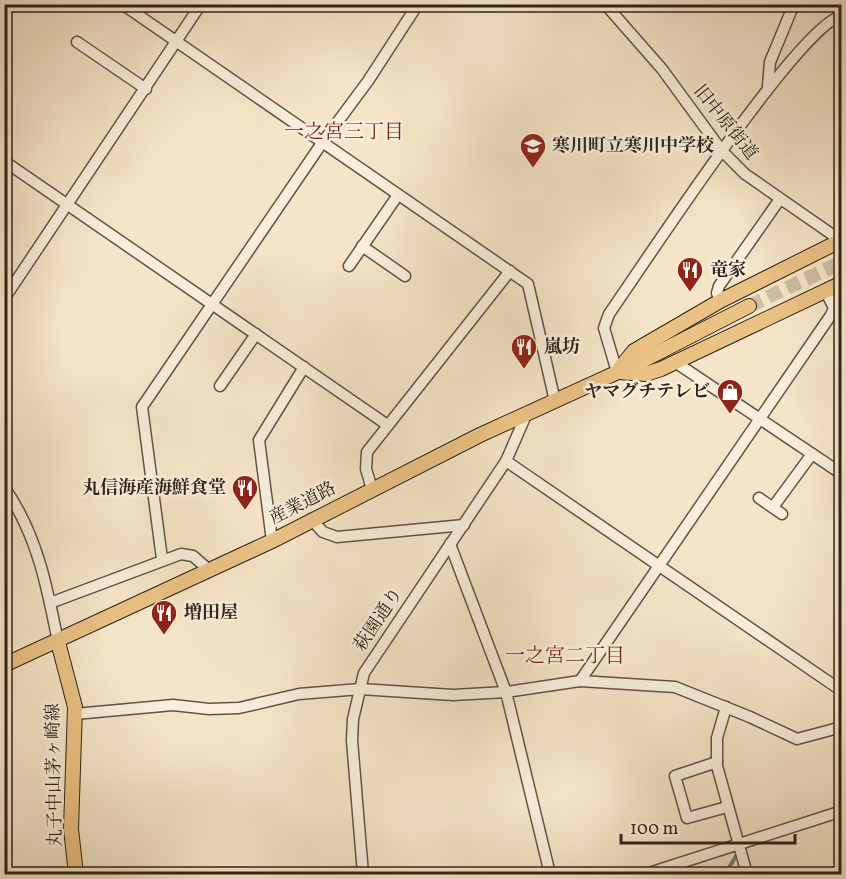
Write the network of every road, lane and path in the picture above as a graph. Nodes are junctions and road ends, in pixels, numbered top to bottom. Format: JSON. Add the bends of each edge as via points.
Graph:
{"nodes":[{"id":1,"x":122,"y":4,"type":"edge"},
{"id":2,"x":201,"y":4,"type":"edge"},
{"id":3,"x":418,"y":4,"type":"edge"},
{"id":4,"x":605,"y":4,"type":"edge"},
{"id":5,"x":794,"y":4,"type":"edge"},
{"id":6,"x":842,"y":16,"type":"edge"},
{"id":7,"x":77,"y":42,"type":"dead end"},
{"id":8,"x":177,"y":42,"type":"junction"},
{"id":9,"x":768,"y":87,"type":"junction"},
{"id":10,"x":146,"y":89,"type":"junction"},
{"id":11,"x":322,"y":143,"type":"junction"},
{"id":12,"x":722,"y":150,"type":"junction"},
{"id":13,"x":4,"y":160,"type":"edge"},
{"id":14,"x":398,"y":195,"type":"junction"},
{"id":15,"x":780,"y":199,"type":"junction"},
{"id":16,"x":67,"y":204,"type":"junction"},
{"id":17,"x":841,"y":240,"type":"edge"},
{"id":18,"x":362,"y":246,"type":"junction"},
{"id":19,"x":349,"y":266,"type":"dead end"},
{"id":20,"x":510,"y":271,"type":"junction"},
{"id":21,"x":405,"y":276,"type":"dead end"},
{"id":22,"x":842,"y":283,"type":"edge"},
{"id":23,"x":825,"y":290,"type":"junction"},
{"id":24,"x":4,"y":298,"type":"edge"},
{"id":25,"x":720,"y":301,"type":"junction"},
{"id":26,"x":213,"y":304,"type":"junction"},
{"id":27,"x":749,"y":306,"type":"tunnel mouth"},
{"id":28,"x":256,"y":334,"type":"junction"},
{"id":29,"x":675,"y":362,"type":"junction"},
{"id":30,"x":304,"y":367,"type":"junction"},
{"id":31,"x":617,"y":372,"type":"junction"},
{"id":32,"x":220,"y":386,"type":"dead end"},
{"id":33,"x":555,"y":402,"type":"junction"},
{"id":34,"x":527,"y":413,"type":"junction"},
{"id":35,"x":759,"y":419,"type":"junction"},
{"id":36,"x":386,"y":424,"type":"junction"},
{"id":37,"x":812,"y":454,"type":"junction"},
{"id":38,"x":506,"y":461,"type":"junction"},
{"id":39,"x":842,"y":474,"type":"edge"},
{"id":40,"x":4,"y":487,"type":"edge"},
{"id":41,"x":372,"y":489,"type":"junction"},
{"id":42,"x":759,"y":498,"type":"dead end"},
{"id":43,"x":311,"y":519,"type":"junction"},
{"id":44,"x":464,"y":525,"type":"junction"},
{"id":45,"x":272,"y":541,"type":"junction"},
{"id":46,"x":450,"y":544,"type":"junction"},
{"id":47,"x":162,"y":559,"type":"junction"},
{"id":48,"x":658,"y":564,"type":"junction"},
{"id":49,"x":209,"y":570,"type":"junction"},
{"id":50,"x":50,"y":603,"type":"junction"},
{"id":51,"x":58,"y":642,"type":"junction"},
{"id":52,"x":4,"y":665,"type":"edge"},
{"id":53,"x":580,"y":681,"type":"junction"},
{"id":54,"x":360,"y":688,"type":"junction"},
{"id":55,"x":842,"y":691,"type":"edge"},
{"id":56,"x":506,"y":692,"type":"junction"},
{"id":57,"x":726,"y":707,"type":"junction"},
{"id":58,"x":75,"y":714,"type":"junction"},
{"id":59,"x":842,"y":727,"type":"edge"},
{"id":60,"x":717,"y":762,"type":"junction"},
{"id":61,"x":727,"y":807,"type":"junction"},
{"id":62,"x":842,"y":811,"type":"edge"},
{"id":63,"x":739,"y":849,"type":"junction"},
{"id":64,"x":76,"y":874,"type":"edge"},
{"id":65,"x":363,"y":874,"type":"edge"},
{"id":66,"x":550,"y":874,"type":"edge"},
{"id":67,"x":646,"y":874,"type":"edge"},
{"id":68,"x":747,"y":874,"type":"edge"}],
"edges":[{"from":1,"to":8,"type":"street"},
{"from":2,"to":8,"type":"street"},
{"from":3,"to":11,"type":"street"},
{"from":4,"to":12,"type":"street","name":"旧中原街道","via":[[662,69]]},
{"from":5,"to":9,"type":"street","via":[[770,62]]},
{"from":6,"to":9,"type":"street","via":[[815,36]]},
{"from":7,"to":10,"type":"street"},
{"from":8,"to":10,"type":"street"},
{"from":8,"to":11,"type":"street"},
{"from":9,"to":12,"type":"street"},
{"from":10,"to":16,"type":"street"},
{"from":11,"to":14,"type":"street"},
{"from":11,"to":26,"type":"street"},
{"from":12,"to":15,"type":"street","name":"旧中原街道","via":[[744,174]]},
{"from":12,"to":31,"type":"street","via":[[609,314],[604,328]]},
{"from":13,"to":16,"type":"street"},
{"from":14,"to":18,"type":"street"},
{"from":14,"to":20,"type":"street"},
{"from":15,"to":17,"type":"street","name":"旧中原街道"},
{"from":15,"to":25,"type":"street","via":[[719,286]]},
{"from":16,"to":24,"type":"street"},
{"from":16,"to":26,"type":"street"},
{"from":17,"to":25,"type":"main road"},
{"from":18,"to":19,"type":"street"},
{"from":18,"to":21,"type":"street"},
{"from":20,"to":33,"type":"street","via":[[528,284]]},
{"from":20,"to":36,"type":"street"},
{"from":22,"to":23,"type":"main road"},
{"from":23,"to":29,"type":"main road"},
{"from":23,"to":35,"type":"street","via":[[834,308],[831,315]]},
{"from":25,"to":31,"type":"main road","via":[[634,351]]},
{"from":26,"to":28,"type":"street"},
{"from":26,"to":47,"type":"street","via":[[142,407]]},
{"from":27,"to":31,"type":"main road","name":"産業道路"},
{"from":28,"to":30,"type":"street"},
{"from":28,"to":32,"type":"street"},
{"from":29,"to":31,"type":"main road","via":[[646,374]]},
{"from":29,"to":35,"type":"street"},
{"from":30,"to":36,"type":"street"},
{"from":30,"to":45,"type":"street","via":[[260,440]]},
{"from":31,"to":33,"type":"main road","name":"産業道路"},
{"from":33,"to":34,"type":"main road","name":"産業道路"},
{"from":34,"to":38,"type":"street","name":"萩園通り"},
{"from":34,"to":41,"type":"main road","name":"産業道路"},
{"from":35,"to":37,"type":"street"},
{"from":35,"to":48,"type":"street"},
{"from":36,"to":41,"type":"street","via":[[367,452],[366,468]]},
{"from":37,"to":39,"type":"street"},
{"from":37,"to":42,"type":"street","via":[[778,511]]},
{"from":38,"to":44,"type":"street","name":"萩園通り"},
{"from":38,"to":48,"type":"street"},
{"from":40,"to":50,"type":"street","via":[[34,541]]},
{"from":41,"to":43,"type":"main road","name":"産業道路"},
{"from":43,"to":44,"type":"street","via":[[323,532],[337,537]]},
{"from":43,"to":45,"type":"main road","name":"産業道路"},
{"from":44,"to":46,"type":"street","name":"萩園通り"},
{"from":45,"to":49,"type":"main road","name":"産業道路"},
{"from":46,"to":54,"type":"street","name":"萩園通り","via":[[374,656]]},
{"from":46,"to":56,"type":"street"},
{"from":47,"to":49,"type":"street","via":[[181,554],[193,556]]},
{"from":47,"to":50,"type":"street"},
{"from":48,"to":53,"type":"street"},
{"from":48,"to":55,"type":"street"},
{"from":49,"to":51,"type":"main road","name":"産業道路"},
{"from":50,"to":51,"type":"street"},
{"from":51,"to":52,"type":"main road","name":"産業道路"},
{"from":51,"to":58,"type":"main road","name":"丸子中山茅ヶ崎線"},
{"from":53,"to":56,"type":"street"},
{"from":53,"to":57,"type":"street","via":[[675,687]]},
{"from":54,"to":56,"type":"street","via":[[453,695]]},
{"from":54,"to":58,"type":"street","via":[[299,694],[239,708],[173,705]]},
{"from":54,"to":65,"type":"street","name":"萩園通り","via":[[352,740]]},
{"from":56,"to":66,"type":"street"},
{"from":57,"to":59,"type":"street","via":[[797,739]]},
{"from":57,"to":60,"type":"street","via":[[717,738]]},
{"from":58,"to":64,"type":"main road","name":"丸子中山茅ヶ崎線","via":[[71,829]]},
{"from":60,"to":61,"type":"street"},
{"from":60,"to":61,"type":"street","via":[[675,776],[687,818]]},
{"from":61,"to":63,"type":"street"},
{"from":62,"to":63,"type":"street"},
{"from":63,"to":67,"type":"street"},
{"from":63,"to":68,"type":"street"}]}
